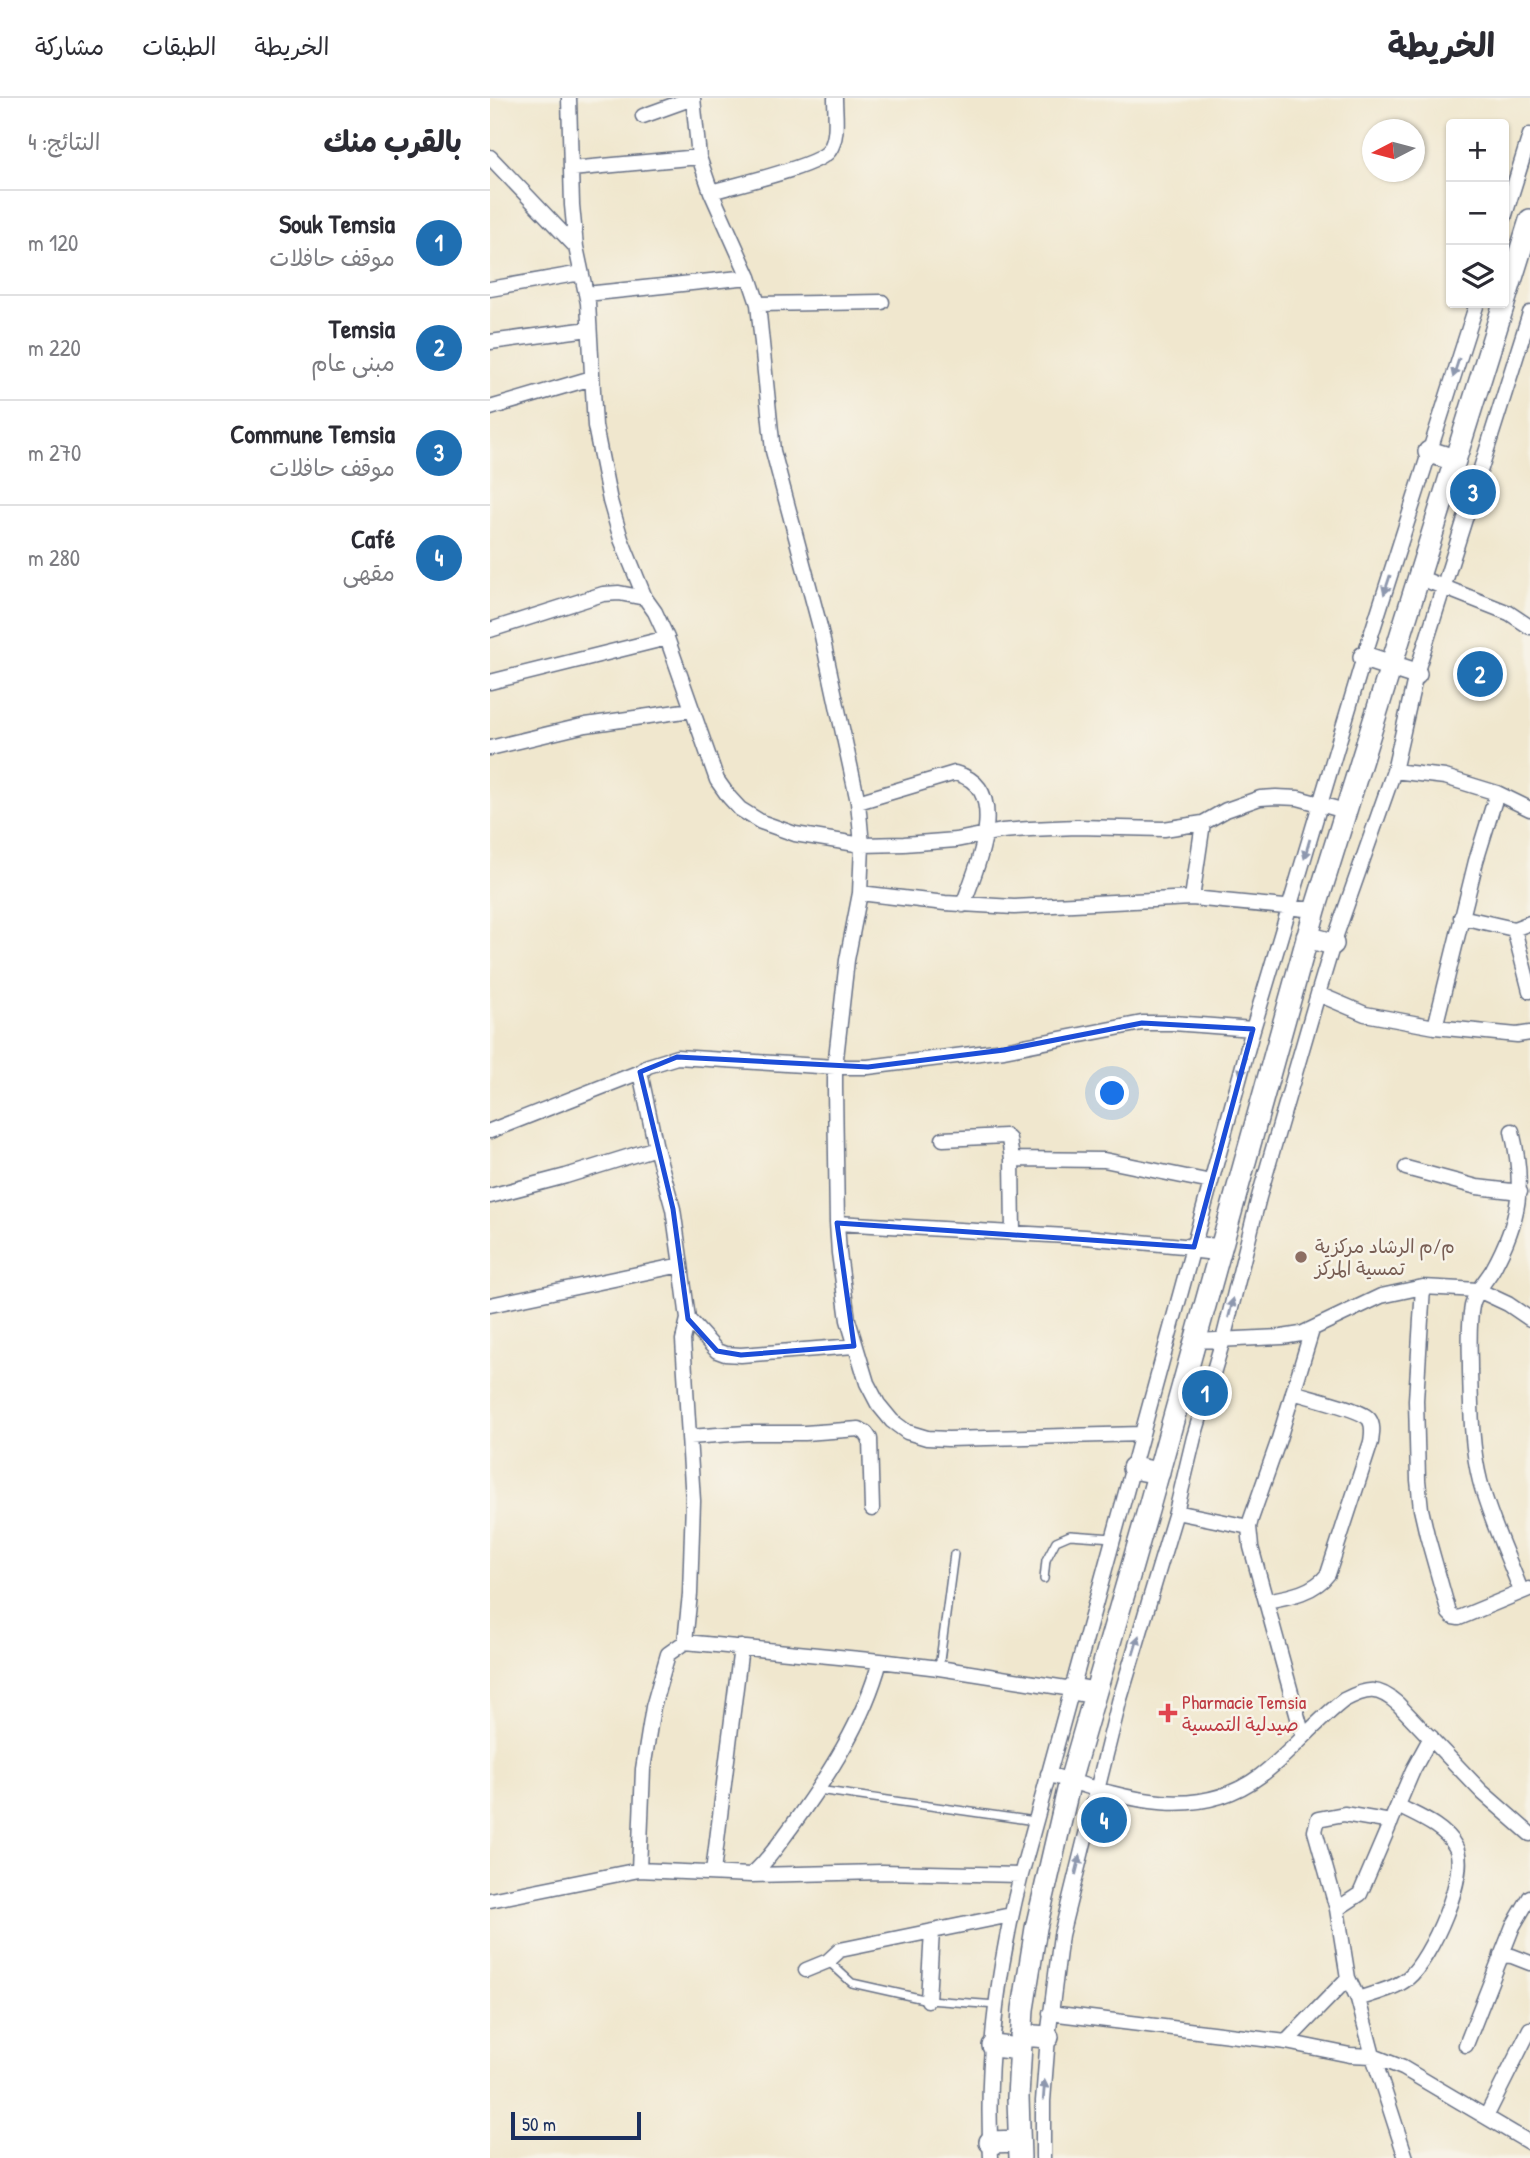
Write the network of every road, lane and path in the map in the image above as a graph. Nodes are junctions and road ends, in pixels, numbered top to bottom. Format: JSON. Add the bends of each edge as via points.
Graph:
{"nodes":[{"id":1,"x":569,"y":98,"type":"edge"},
{"id":2,"x":835,"y":98,"type":"edge"},
{"id":3,"x":643,"y":116,"type":"dead end"},
{"id":4,"x":1530,"y":135,"type":"edge"},
{"id":5,"x":490,"y":157,"type":"edge"},
{"id":6,"x":699,"y":157,"type":"junction"},
{"id":7,"x":571,"y":169,"type":"junction"},
{"id":8,"x":711,"y":192,"type":"junction"},
{"id":9,"x":1509,"y":202,"type":"edge"},
{"id":10,"x":1529,"y":226,"type":"edge"},
{"id":11,"x":576,"y":247,"type":"junction"},
{"id":12,"x":581,"y":273,"type":"junction"},
{"id":13,"x":749,"y":277,"type":"junction"},
{"id":14,"x":490,"y":289,"type":"edge"},
{"id":15,"x":586,"y":294,"type":"junction"},
{"id":16,"x":882,"y":302,"type":"dead end"},
{"id":17,"x":758,"y":304,"type":"junction"},
{"id":18,"x":1475,"y":308,"type":"edge"},
{"id":19,"x":1530,"y":313,"type":"edge"},
{"id":20,"x":589,"y":329,"type":"junction"},
{"id":21,"x":490,"y":342,"type":"edge"},
{"id":22,"x":1523,"y":360,"type":"edge"},
{"id":23,"x":592,"y":378,"type":"junction"},
{"id":24,"x":490,"y":408,"type":"edge"},
{"id":25,"x":1429,"y":452,"type":"junction"},
{"id":26,"x":1455,"y":460,"type":"junction"},
{"id":27,"x":1418,"y":577,"type":"junction"},
{"id":28,"x":1444,"y":587,"type":"junction"},
{"id":29,"x":645,"y":598,"type":"junction"},
{"id":30,"x":1530,"y":627,"type":"edge"},
{"id":31,"x":490,"y":630,"type":"edge"},
{"id":32,"x":667,"y":638,"type":"junction"},
{"id":33,"x":1364,"y":657,"type":"junction"},
{"id":34,"x":1390,"y":665,"type":"junction"},
{"id":35,"x":1416,"y":674,"type":"junction"},
{"id":36,"x":490,"y":682,"type":"edge"},
{"id":37,"x":691,"y":710,"type":"junction"},
{"id":38,"x":490,"y":748,"type":"edge"},
{"id":39,"x":1394,"y":771,"type":"junction"},
{"id":40,"x":1497,"y":793,"type":"junction"},
{"id":41,"x":858,"y":802,"type":"junction"},
{"id":42,"x":1320,"y":803,"type":"junction"},
{"id":43,"x":1530,"y":809,"type":"edge"},
{"id":44,"x":1345,"y":811,"type":"junction"},
{"id":45,"x":1203,"y":823,"type":"junction"},
{"id":46,"x":986,"y":836,"type":"junction"},
{"id":47,"x":862,"y":845,"type":"junction"},
{"id":48,"x":860,"y":893,"type":"junction"},
{"id":49,"x":1192,"y":898,"type":"junction"},
{"id":50,"x":963,"y":905,"type":"junction"},
{"id":51,"x":1291,"y":906,"type":"junction"},
{"id":52,"x":1315,"y":910,"type":"junction"},
{"id":53,"x":1461,"y":917,"type":"junction"},
{"id":54,"x":1530,"y":923,"type":"edge"},
{"id":55,"x":1514,"y":929,"type":"junction"},
{"id":56,"x":1307,"y":937,"type":"junction"},
{"id":57,"x":1334,"y":944,"type":"junction"},
{"id":58,"x":1530,"y":991,"type":"edge"},
{"id":59,"x":1318,"y":994,"type":"junction"},
{"id":60,"x":1435,"y":1027,"type":"junction"},
{"id":61,"x":1253,"y":1029,"type":"junction"},
{"id":62,"x":1530,"y":1033,"type":"edge"},
{"id":63,"x":835,"y":1067,"type":"junction"},
{"id":64,"x":640,"y":1072,"type":"junction"},
{"id":65,"x":1512,"y":1130,"type":"dead end"},
{"id":66,"x":490,"y":1131,"type":"edge"},
{"id":67,"x":943,"y":1139,"type":"dead end"},
{"id":68,"x":656,"y":1147,"type":"junction"},
{"id":69,"x":1012,"y":1159,"type":"junction"},
{"id":70,"x":1406,"y":1168,"type":"dead end"},
{"id":71,"x":1211,"y":1182,"type":"junction"},
{"id":72,"x":1520,"y":1192,"type":"junction"},
{"id":73,"x":490,"y":1196,"type":"edge"},
{"id":74,"x":837,"y":1223,"type":"junction"},
{"id":75,"x":1013,"y":1233,"type":"junction"},
{"id":76,"x":1194,"y":1247,"type":"junction"},
{"id":77,"x":1220,"y":1250,"type":"junction"},
{"id":78,"x":681,"y":1265,"type":"junction"},
{"id":79,"x":1423,"y":1287,"type":"junction"},
{"id":80,"x":1478,"y":1290,"type":"junction"},
{"id":81,"x":490,"y":1305,"type":"edge"},
{"id":82,"x":688,"y":1318,"type":"junction"},
{"id":83,"x":1530,"y":1318,"type":"edge"},
{"id":84,"x":1312,"y":1330,"type":"junction"},
{"id":85,"x":1223,"y":1340,"type":"junction"},
{"id":86,"x":1195,"y":1341,"type":"junction"},
{"id":87,"x":854,"y":1346,"type":"junction"},
{"id":88,"x":1293,"y":1392,"type":"junction"},
{"id":89,"x":1142,"y":1434,"type":"junction"},
{"id":90,"x":689,"y":1437,"type":"junction"},
{"id":91,"x":1133,"y":1468,"type":"junction"},
{"id":92,"x":1159,"y":1473,"type":"junction"},
{"id":93,"x":872,"y":1509,"type":"dead end"},
{"id":94,"x":1176,"y":1512,"type":"junction"},
{"id":95,"x":1249,"y":1527,"type":"junction"},
{"id":96,"x":1113,"y":1538,"type":"junction"},
{"id":97,"x":954,"y":1554,"type":"dead end"},
{"id":98,"x":1044,"y":1579,"type":"dead end"},
{"id":99,"x":1526,"y":1590,"type":"edge"},
{"id":100,"x":1266,"y":1601,"type":"junction"},
{"id":101,"x":685,"y":1642,"type":"junction"},
{"id":102,"x":741,"y":1647,"type":"junction"},
{"id":103,"x":880,"y":1661,"type":"junction"},
{"id":104,"x":939,"y":1668,"type":"junction"},
{"id":105,"x":1072,"y":1689,"type":"junction"},
{"id":106,"x":1095,"y":1693,"type":"junction"},
{"id":107,"x":1303,"y":1736,"type":"junction"},
{"id":108,"x":1431,"y":1737,"type":"junction"},
{"id":109,"x":1048,"y":1774,"type":"junction"},
{"id":110,"x":1070,"y":1781,"type":"junction"},
{"id":111,"x":1098,"y":1789,"type":"junction"},
{"id":112,"x":818,"y":1790,"type":"junction"},
{"id":113,"x":1398,"y":1806,"type":"junction"},
{"id":114,"x":1035,"y":1821,"type":"junction"},
{"id":115,"x":1391,"y":1822,"type":"junction"},
{"id":116,"x":1530,"y":1834,"type":"edge"},
{"id":117,"x":639,"y":1870,"type":"junction"},
{"id":118,"x":713,"y":1872,"type":"junction"},
{"id":119,"x":751,"y":1875,"type":"junction"},
{"id":120,"x":1021,"y":1875,"type":"junction"},
{"id":121,"x":1530,"y":1896,"type":"edge"},
{"id":122,"x":490,"y":1900,"type":"edge"},
{"id":123,"x":1337,"y":1909,"type":"junction"},
{"id":124,"x":1011,"y":1914,"type":"junction"},
{"id":125,"x":932,"y":1931,"type":"junction"},
{"id":126,"x":1501,"y":1955,"type":"junction"},
{"id":127,"x":828,"y":1961,"type":"junction"},
{"id":128,"x":1530,"y":1963,"type":"edge"},
{"id":129,"x":806,"y":1970,"type":"dead end"},
{"id":130,"x":1348,"y":1978,"type":"junction"},
{"id":131,"x":1358,"y":1999,"type":"junction"},
{"id":132,"x":929,"y":2000,"type":"junction"},
{"id":133,"x":997,"y":2006,"type":"junction"},
{"id":134,"x":1050,"y":2013,"type":"junction"},
{"id":135,"x":1530,"y":2029,"type":"edge"},
{"id":136,"x":1048,"y":2037,"type":"junction"},
{"id":137,"x":1021,"y":2042,"type":"junction"},
{"id":138,"x":1286,"y":2042,"type":"junction"},
{"id":139,"x":1466,"y":2045,"type":"dead end"},
{"id":140,"x":993,"y":2046,"type":"junction"},
{"id":141,"x":1525,"y":2052,"type":"edge"},
{"id":142,"x":1373,"y":2056,"type":"junction"},
{"id":143,"x":1486,"y":2117,"type":"junction"},
{"id":144,"x":1530,"y":2143,"type":"edge"},
{"id":145,"x":1019,"y":2149,"type":"edge"},
{"id":146,"x":990,"y":2150,"type":"edge"},
{"id":147,"x":1043,"y":2158,"type":"edge"},
{"id":148,"x":1406,"y":2158,"type":"edge"}],
"edges":[{"from":1,"to":7,"type":"street"},
{"from":2,"to":8,"type":"street","via":[[834,138],[822,158]]},
{"from":3,"to":6,"type":"street","via":[[693,98]]},
{"from":4,"to":9,"type":"street"},
{"from":5,"to":11,"type":"street"},
{"from":6,"to":7,"type":"street"},
{"from":6,"to":8,"type":"street"},
{"from":7,"to":11,"type":"street"},
{"from":8,"to":13,"type":"street"},
{"from":10,"to":26,"type":"main road"},
{"from":11,"to":12,"type":"street"},
{"from":12,"to":14,"type":"street"},
{"from":12,"to":15,"type":"street"},
{"from":13,"to":15,"type":"street"},
{"from":13,"to":17,"type":"street"},
{"from":15,"to":20,"type":"street"},
{"from":16,"to":17,"type":"street"},
{"from":17,"to":41,"type":"street","via":[[773,451],[820,627]]},
{"from":18,"to":25,"type":"street","one_way":true},
{"from":19,"to":22,"type":"street"},
{"from":20,"to":21,"type":"street"},
{"from":20,"to":23,"type":"street"},
{"from":22,"to":28,"type":"street"},
{"from":23,"to":24,"type":"street"},
{"from":23,"to":29,"type":"street","via":[[595,426],[610,501]]},
{"from":25,"to":26,"type":"main road"},
{"from":25,"to":33,"type":"street","one_way":true},
{"from":26,"to":27,"type":"main road"},
{"from":27,"to":28,"type":"street"},
{"from":27,"to":34,"type":"main road"},
{"from":28,"to":30,"type":"street"},
{"from":28,"to":35,"type":"street"},
{"from":29,"to":31,"type":"street","via":[[603,594]]},
{"from":29,"to":32,"type":"street"},
{"from":32,"to":36,"type":"street"},
{"from":32,"to":37,"type":"street"},
{"from":33,"to":34,"type":"main road"},
{"from":33,"to":42,"type":"street"},
{"from":34,"to":35,"type":"main road"},
{"from":34,"to":44,"type":"main road"},
{"from":35,"to":39,"type":"street"},
{"from":37,"to":38,"type":"street","via":[[586,725]]},
{"from":37,"to":47,"type":"street","via":[[717,780],[740,809],[795,834]]},
{"from":39,"to":40,"type":"street","via":[[1445,778]]},
{"from":39,"to":57,"type":"street"},
{"from":40,"to":43,"type":"street"},
{"from":40,"to":53,"type":"street"},
{"from":41,"to":46,"type":"street","via":[[955,774],[967,776],[986,801]]},
{"from":41,"to":47,"type":"street"},
{"from":42,"to":44,"type":"street"},
{"from":42,"to":45,"type":"street","via":[[1260,798]]},
{"from":42,"to":51,"type":"street","one_way":true},
{"from":44,"to":52,"type":"main road"},
{"from":45,"to":46,"type":"street","via":[[1164,829],[1030,829]]},
{"from":45,"to":49,"type":"street"},
{"from":46,"to":47,"type":"street"},
{"from":46,"to":50,"type":"street"},
{"from":47,"to":48,"type":"street"},
{"from":48,"to":50,"type":"street"},
{"from":48,"to":63,"type":"street"},
{"from":49,"to":50,"type":"street","via":[[1014,907]]},
{"from":49,"to":51,"type":"street"},
{"from":51,"to":52,"type":"street"},
{"from":51,"to":61,"type":"street"},
{"from":52,"to":56,"type":"main road"},
{"from":53,"to":55,"type":"street"},
{"from":53,"to":60,"type":"street"},
{"from":54,"to":55,"type":"street"},
{"from":55,"to":58,"type":"street"},
{"from":56,"to":57,"type":"main road"},
{"from":56,"to":77,"type":"main road"},
{"from":57,"to":59,"type":"street"},
{"from":59,"to":60,"type":"street","via":[[1365,1014]]},
{"from":85,"to":59,"type":"street","one_way":true},
{"from":60,"to":62,"type":"street"},
{"from":61,"to":63,"type":"street","via":[[1142,1023],[1004,1050]]},
{"from":61,"to":71,"type":"street","one_way":true},
{"from":63,"to":64,"type":"street","via":[[677,1057]]},
{"from":63,"to":74,"type":"street"},
{"from":64,"to":66,"type":"street"},
{"from":64,"to":68,"type":"street"},
{"from":65,"to":72,"type":"street"},
{"from":67,"to":69,"type":"street","via":[[1006,1136]]},
{"from":68,"to":73,"type":"street"},
{"from":68,"to":78,"type":"street","via":[[673,1209]]},
{"from":69,"to":71,"type":"street","via":[[1104,1160]]},
{"from":69,"to":75,"type":"street"},
{"from":70,"to":72,"type":"street","via":[[1477,1187]]},
{"from":71,"to":76,"type":"street"},
{"from":72,"to":80,"type":"street","via":[[1515,1218],[1492,1271]]},
{"from":74,"to":75,"type":"street"},
{"from":74,"to":87,"type":"street"},
{"from":75,"to":76,"type":"street"},
{"from":76,"to":77,"type":"main road"},
{"from":76,"to":89,"type":"street"},
{"from":77,"to":86,"type":"main road"},
{"from":78,"to":81,"type":"street"},
{"from":78,"to":82,"type":"street"},
{"from":79,"to":80,"type":"street"},
{"from":79,"to":84,"type":"street","via":[[1381,1296]]},
{"from":79,"to":99,"type":"street","via":[[1416,1400],[1418,1480],[1427,1535],[1449,1613],[1458,1618]]},
{"from":80,"to":83,"type":"street"},
{"from":80,"to":99,"type":"street","via":[[1470,1324],[1476,1458],[1497,1534]]},
{"from":82,"to":87,"type":"street","via":[[725,1354]]},
{"from":82,"to":90,"type":"street","via":[[683,1340]]},
{"from":84,"to":85,"type":"street","via":[[1282,1337]]},
{"from":84,"to":88,"type":"street"},
{"from":85,"to":86,"type":"street"},
{"from":85,"to":94,"type":"street"},
{"from":86,"to":92,"type":"main road"},
{"from":87,"to":89,"type":"street","via":[[878,1404],[892,1421],[927,1438]]},
{"from":88,"to":95,"type":"street"},
{"from":88,"to":100,"type":"street","via":[[1366,1416],[1371,1423],[1371,1442],[1328,1574],[1315,1587]]},
{"from":89,"to":91,"type":"street"},
{"from":90,"to":93,"type":"street","via":[[859,1429],[870,1439]]},
{"from":90,"to":101,"type":"street","via":[[693,1501]]},
{"from":91,"to":92,"type":"main road"},
{"from":91,"to":96,"type":"street"},
{"from":92,"to":106,"type":"main road"},
{"from":94,"to":95,"type":"street"},
{"from":111,"to":94,"type":"street","one_way":true},
{"from":95,"to":100,"type":"street"},
{"from":96,"to":98,"type":"lane","via":[[1070,1535],[1056,1541],[1046,1560]]},
{"from":96,"to":105,"type":"street"},
{"from":97,"to":104,"type":"lane"},
{"from":100,"to":107,"type":"street"},
{"from":101,"to":102,"type":"street"},
{"from":101,"to":117,"type":"street","via":[[668,1654],[653,1707],[643,1769]]},
{"from":102,"to":103,"type":"street"},
{"from":102,"to":118,"type":"street"},
{"from":103,"to":104,"type":"street"},
{"from":103,"to":112,"type":"street","via":[[874,1686]]},
{"from":104,"to":105,"type":"street"},
{"from":105,"to":106,"type":"main road"},
{"from":105,"to":109,"type":"street"},
{"from":106,"to":110,"type":"main road"},
{"from":107,"to":108,"type":"street","via":[[1344,1700],[1376,1690],[1390,1697]]},
{"from":107,"to":111,"type":"street","via":[[1259,1777],[1226,1795],[1203,1801],[1162,1804]]},
{"from":108,"to":113,"type":"street"},
{"from":108,"to":116,"type":"street","via":[[1482,1792]]},
{"from":109,"to":110,"type":"street"},
{"from":109,"to":114,"type":"street"},
{"from":110,"to":111,"type":"street"},
{"from":110,"to":137,"type":"main road","via":[[1036,1928]]},
{"from":134,"to":111,"type":"street","one_way":true,"via":[[1061,1936]]},
{"from":112,"to":114,"type":"lane"},
{"from":112,"to":119,"type":"street"},
{"from":113,"to":115,"type":"street"},
{"from":113,"to":131,"type":"street","via":[[1431,1824],[1456,1847],[1460,1862],[1456,1885],[1421,1964],[1400,1983]]},
{"from":114,"to":120,"type":"street"},
{"from":115,"to":123,"type":"street","via":[[1360,1894]]},
{"from":115,"to":123,"type":"street","via":[[1344,1814],[1318,1819],[1315,1830]]},
{"from":117,"to":118,"type":"street"},
{"from":117,"to":122,"type":"street"},
{"from":118,"to":119,"type":"street"},
{"from":119,"to":120,"type":"street"},
{"from":120,"to":124,"type":"street"},
{"from":121,"to":126,"type":"street"},
{"from":123,"to":130,"type":"street"},
{"from":124,"to":125,"type":"street"},
{"from":124,"to":133,"type":"street"},
{"from":125,"to":127,"type":"street","via":[[840,1950]]},
{"from":125,"to":132,"type":"street"},
{"from":126,"to":128,"type":"street"},
{"from":126,"to":139,"type":"street"},
{"from":127,"to":129,"type":"street"},
{"from":127,"to":132,"type":"lane","via":[[852,1983]]},
{"from":130,"to":131,"type":"street"},
{"from":130,"to":138,"type":"street"},
{"from":131,"to":142,"type":"street"},
{"from":132,"to":133,"type":"lane"},
{"from":133,"to":140,"type":"street"},
{"from":134,"to":136,"type":"street"},
{"from":134,"to":138,"type":"street"},
{"from":135,"to":141,"type":"street"},
{"from":136,"to":137,"type":"main road"},
{"from":147,"to":136,"type":"street","one_way":true},
{"from":137,"to":140,"type":"main road"},
{"from":137,"to":145,"type":"main road"},
{"from":138,"to":142,"type":"street"},
{"from":140,"to":146,"type":"street"},
{"from":141,"to":143,"type":"street"},
{"from":142,"to":143,"type":"street"},
{"from":142,"to":148,"type":"street"},
{"from":143,"to":144,"type":"street"},
{"from":145,"to":146,"type":"main road"}]}
